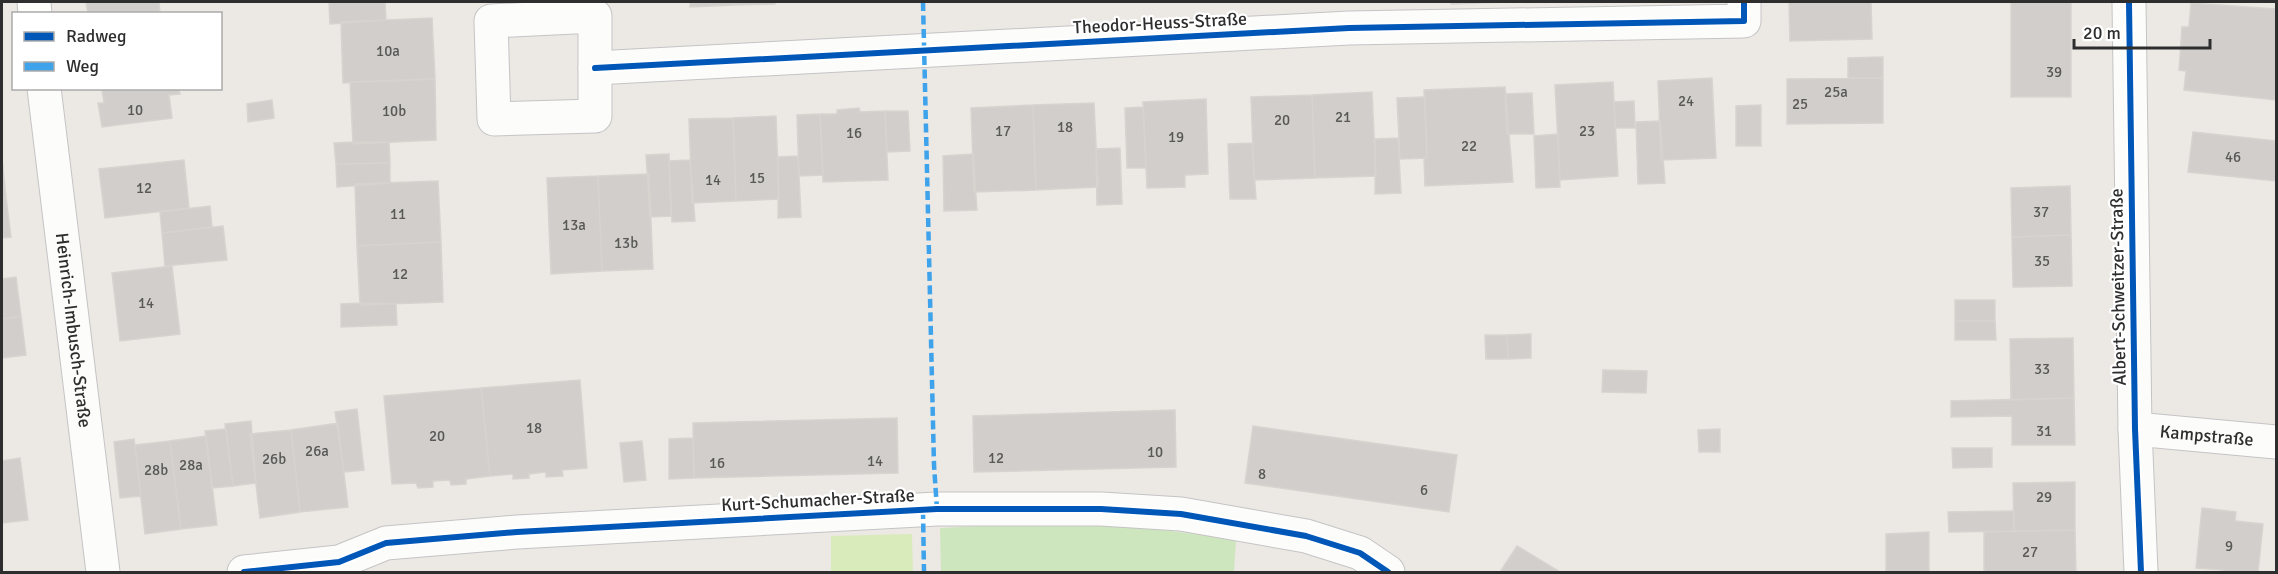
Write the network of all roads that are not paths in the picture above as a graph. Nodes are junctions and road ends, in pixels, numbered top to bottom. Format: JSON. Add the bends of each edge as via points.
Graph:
{"nodes":[{"id":1,"x":1744,"y":2,"type":"edge"},
{"id":2,"x":2129,"y":2,"type":"edge"},
{"id":3,"x":1627,"y":12,"type":"edge"},
{"id":4,"x":1348,"y":15,"type":"edge"},
{"id":5,"x":595,"y":68,"type":"dead end"},
{"id":6,"x":44,"y":90,"type":"edge"},
{"id":7,"x":2135,"y":429,"type":"junction"},
{"id":8,"x":2277,"y":442,"type":"edge"},
{"id":9,"x":349,"y":567,"type":"edge"},
{"id":10,"x":103,"y":573,"type":"edge"},
{"id":11,"x":244,"y":573,"type":"edge"},
{"id":12,"x":1388,"y":573,"type":"edge"},
{"id":13,"x":2141,"y":573,"type":"edge"}],
"edges":[{"from":1,"to":3,"type":"street","name":"Theodor-Heuss-Straße","via":[[1744,21]]},
{"from":2,"to":7,"type":"street","name":"Albert-Schweitzer-Straße"},
{"from":3,"to":4,"type":"street","name":"Theodor-Heuss-Straße"},
{"from":4,"to":5,"type":"street","name":"Theodor-Heuss-Straße"},
{"from":6,"to":10,"type":"street","name":"Heinrich-Imbusch-Straße"},
{"from":7,"to":8,"type":"street","name":"Kampstraße"},
{"from":7,"to":13,"type":"street","name":"Albert-Schweitzer-Straße"},
{"from":9,"to":11,"type":"street","name":"Kurt-Schumacher-Straße"},
{"from":9,"to":12,"type":"street","name":"Kurt-Schumacher-Straße","via":[[386,543],[517,532],[937,509],[1101,508],[1181,513],[1306,536],[1360,553]]}]}
